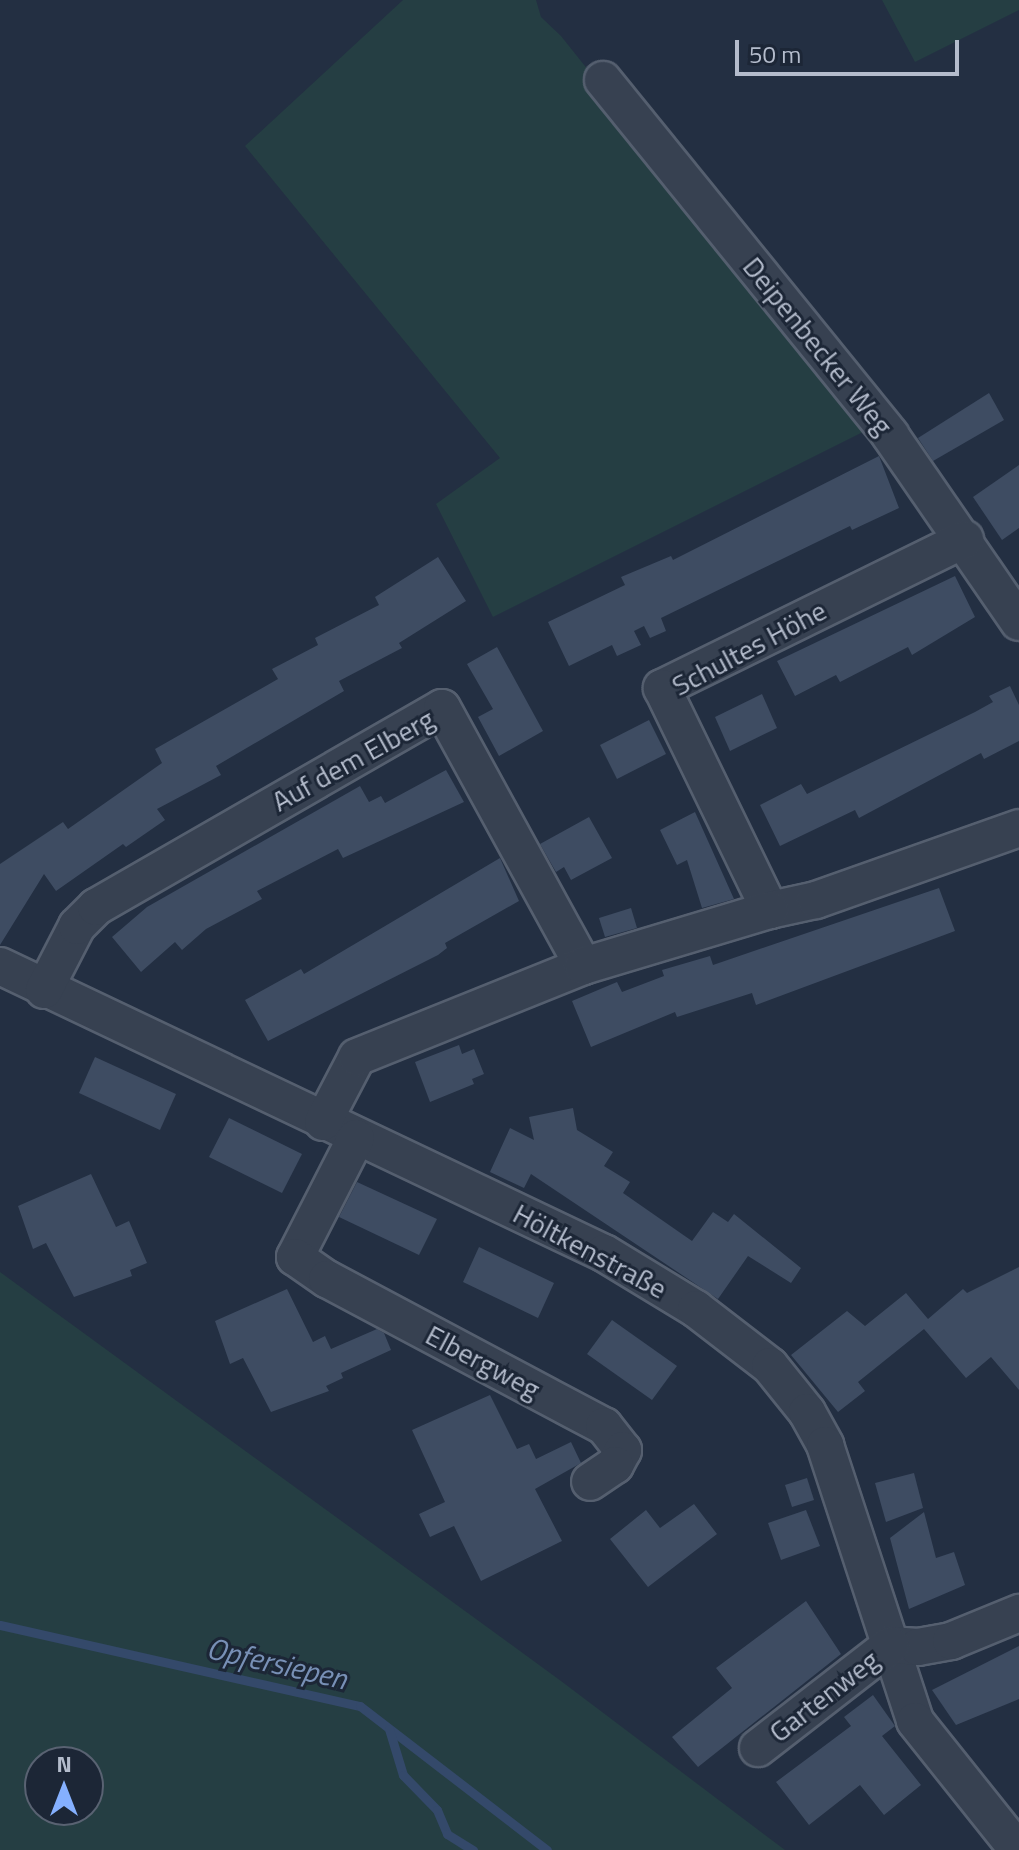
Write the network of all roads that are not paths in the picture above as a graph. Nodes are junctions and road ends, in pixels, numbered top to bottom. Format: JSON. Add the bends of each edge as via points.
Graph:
{"nodes":[{"id":1,"x":603,"y":80,"type":"dead end"},
{"id":2,"x":965,"y":539,"type":"junction"},
{"id":3,"x":1019,"y":622,"type":"edge"},
{"id":4,"x":1019,"y":828,"type":"edge"},
{"id":5,"x":770,"y":910,"type":"junction"},
{"id":6,"x":0,"y":966,"type":"edge"},
{"id":7,"x":583,"y":966,"type":"junction"},
{"id":8,"x":44,"y":990,"type":"junction"},
{"id":9,"x":323,"y":1122,"type":"junction"},
{"id":10,"x":356,"y":1138,"type":"junction"},
{"id":11,"x":590,"y":1482,"type":"dead end"},
{"id":12,"x":1019,"y":1613,"type":"edge"},
{"id":13,"x":891,"y":1645,"type":"junction"},
{"id":14,"x":758,"y":1748,"type":"dead end"},
{"id":15,"x":1018,"y":1850,"type":"edge"}],
"edges":[{"from":1,"to":2,"type":"street","name":"Deipenbecker Weg","via":[[890,435]]},
{"from":2,"to":3,"type":"street","name":"Deipenbecker Weg"},
{"from":2,"to":5,"type":"street","name":"Schultes Höhe","via":[[662,688]]},
{"from":4,"to":5,"type":"street","via":[[816,900]]},
{"from":5,"to":7,"type":"street"},
{"from":6,"to":8,"type":"street","name":"Höltkenstraße"},
{"from":7,"to":8,"type":"street","name":"Auf dem Elberg","via":[[442,708],[96,907],[77,926]]},
{"from":7,"to":9,"type":"street","via":[[357,1057]]},
{"from":8,"to":9,"type":"street","name":"Höltkenstraße"},
{"from":9,"to":10,"type":"street","name":"Höltkenstraße"},
{"from":10,"to":11,"type":"street","name":"Elbergweg","via":[[295,1257],[604,1426],[623,1450],[615,1465]]},
{"from":10,"to":13,"type":"street","name":"Höltkenstraße","via":[[636,1270],[770,1366],[807,1412],[825,1445]]},
{"from":12,"to":13,"type":"street","via":[[951,1641]]},
{"from":13,"to":14,"type":"street","name":"Gartenweg"},
{"from":13,"to":15,"type":"street","name":"Höltkenstraße","via":[[920,1729]]}]}
